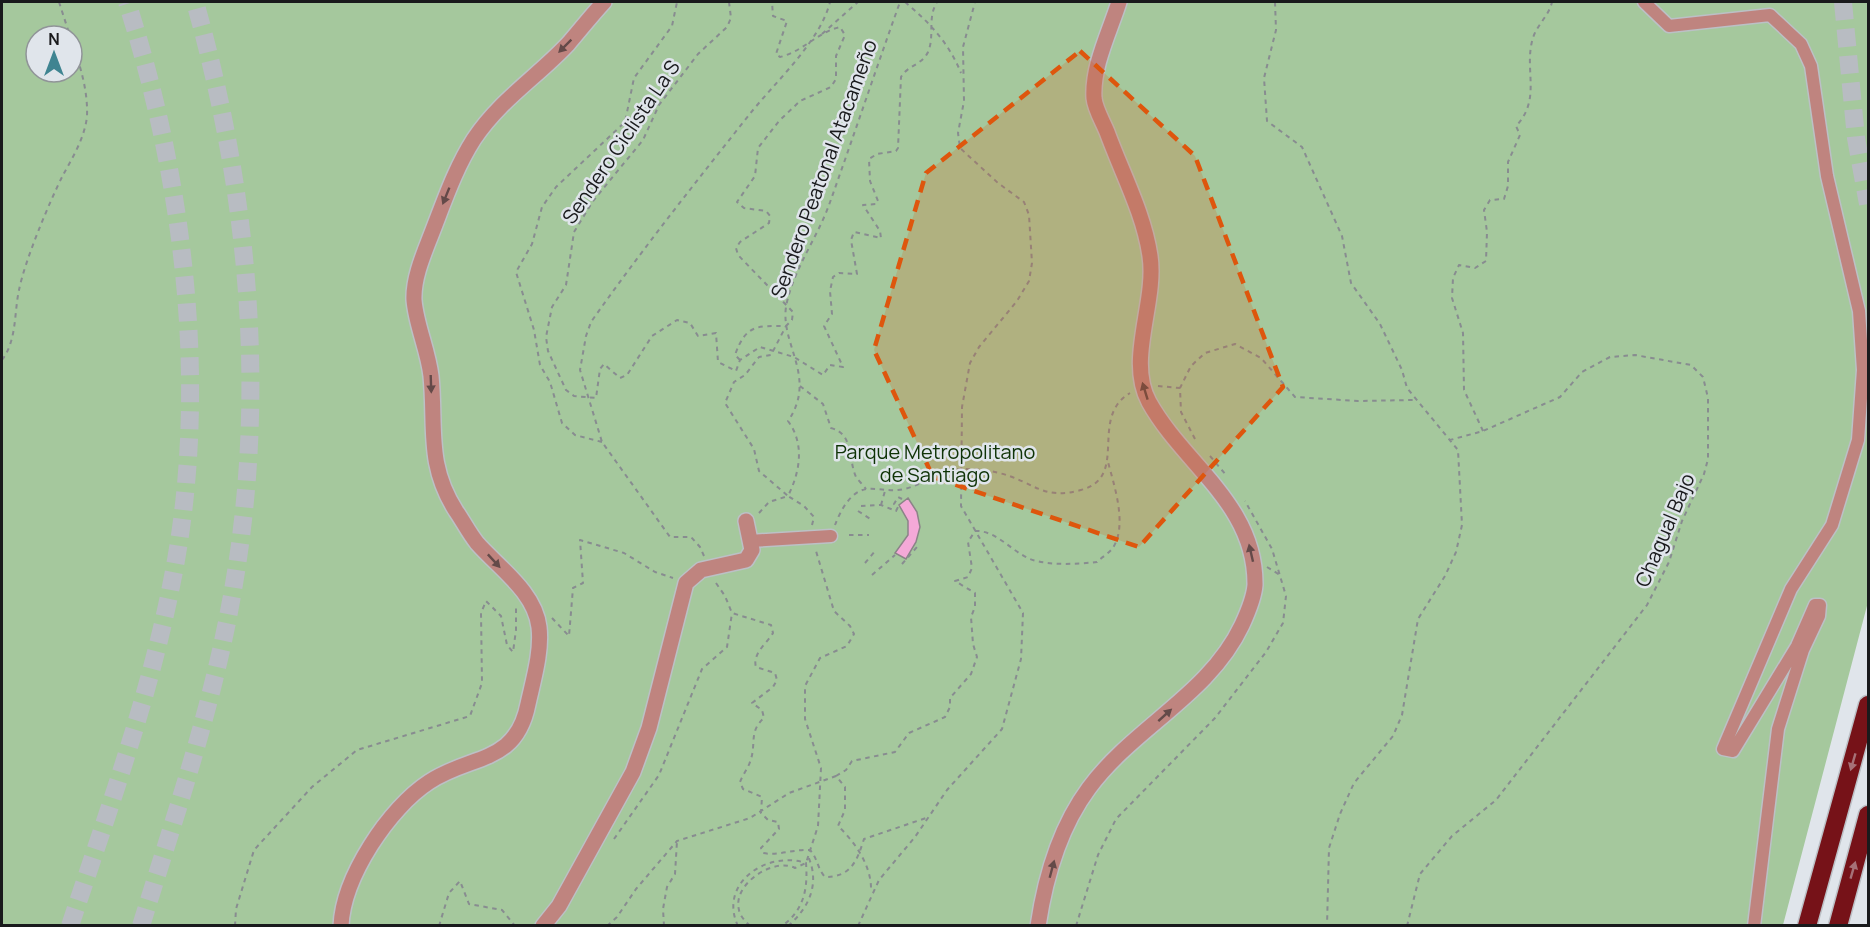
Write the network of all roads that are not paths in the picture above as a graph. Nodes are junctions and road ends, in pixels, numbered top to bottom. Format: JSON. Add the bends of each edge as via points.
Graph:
{"nodes":[{"id":1,"x":604,"y":2,"type":"edge"},
{"id":2,"x":1119,"y":2,"type":"edge"},
{"id":3,"x":1644,"y":2,"type":"edge"},
{"id":4,"x":746,"y":521,"type":"road end"},
{"id":5,"x":831,"y":536,"type":"road end"},
{"id":6,"x":750,"y":542,"type":"junction"},
{"id":7,"x":1869,"y":705,"type":"edge"},
{"id":8,"x":1869,"y":815,"type":"edge"},
{"id":9,"x":341,"y":926,"type":"edge"},
{"id":10,"x":543,"y":926,"type":"edge"},
{"id":11,"x":1038,"y":926,"type":"edge"},
{"id":12,"x":1754,"y":926,"type":"edge"},
{"id":13,"x":1807,"y":926,"type":"edge"},
{"id":14,"x":1838,"y":926,"type":"edge"}],
"edges":[{"from":1,"to":9,"type":"street","one_way":true,"via":[[567,45],[503,102],[476,137],[458,167],[415,286],[414,301],[431,377],[432,446],[437,467],[451,503],[475,541],[528,598],[539,629],[527,708],[518,734],[506,748],[429,782],[397,811],[354,876]]},
{"from":11,"to":2,"type":"street","one_way":true,"via":[[1058,847],[1078,804],[1107,767],[1218,665],[1245,620],[1255,586],[1252,558],[1236,515],[1225,495],[1153,408],[1140,373],[1152,279],[1150,256],[1140,215],[1094,99],[1099,64]]},
{"from":3,"to":12,"type":"street","via":[[1669,26],[1770,15],[1801,44],[1811,66],[1827,176],[1859,311],[1863,370],[1858,440],[1832,525],[1791,589],[1723,749],[1733,751],[1797,646],[1815,605],[1820,604],[1778,729]]},
{"from":4,"to":6,"type":"street"},
{"from":5,"to":6,"type":"street"},
{"from":6,"to":10,"type":"street","via":[[752,550],[746,560],[708,569],[686,583],[649,728],[633,772],[560,906]]},
{"from":7,"to":13,"type":"highway","one_way":true},
{"from":14,"to":8,"type":"highway","one_way":true}]}
